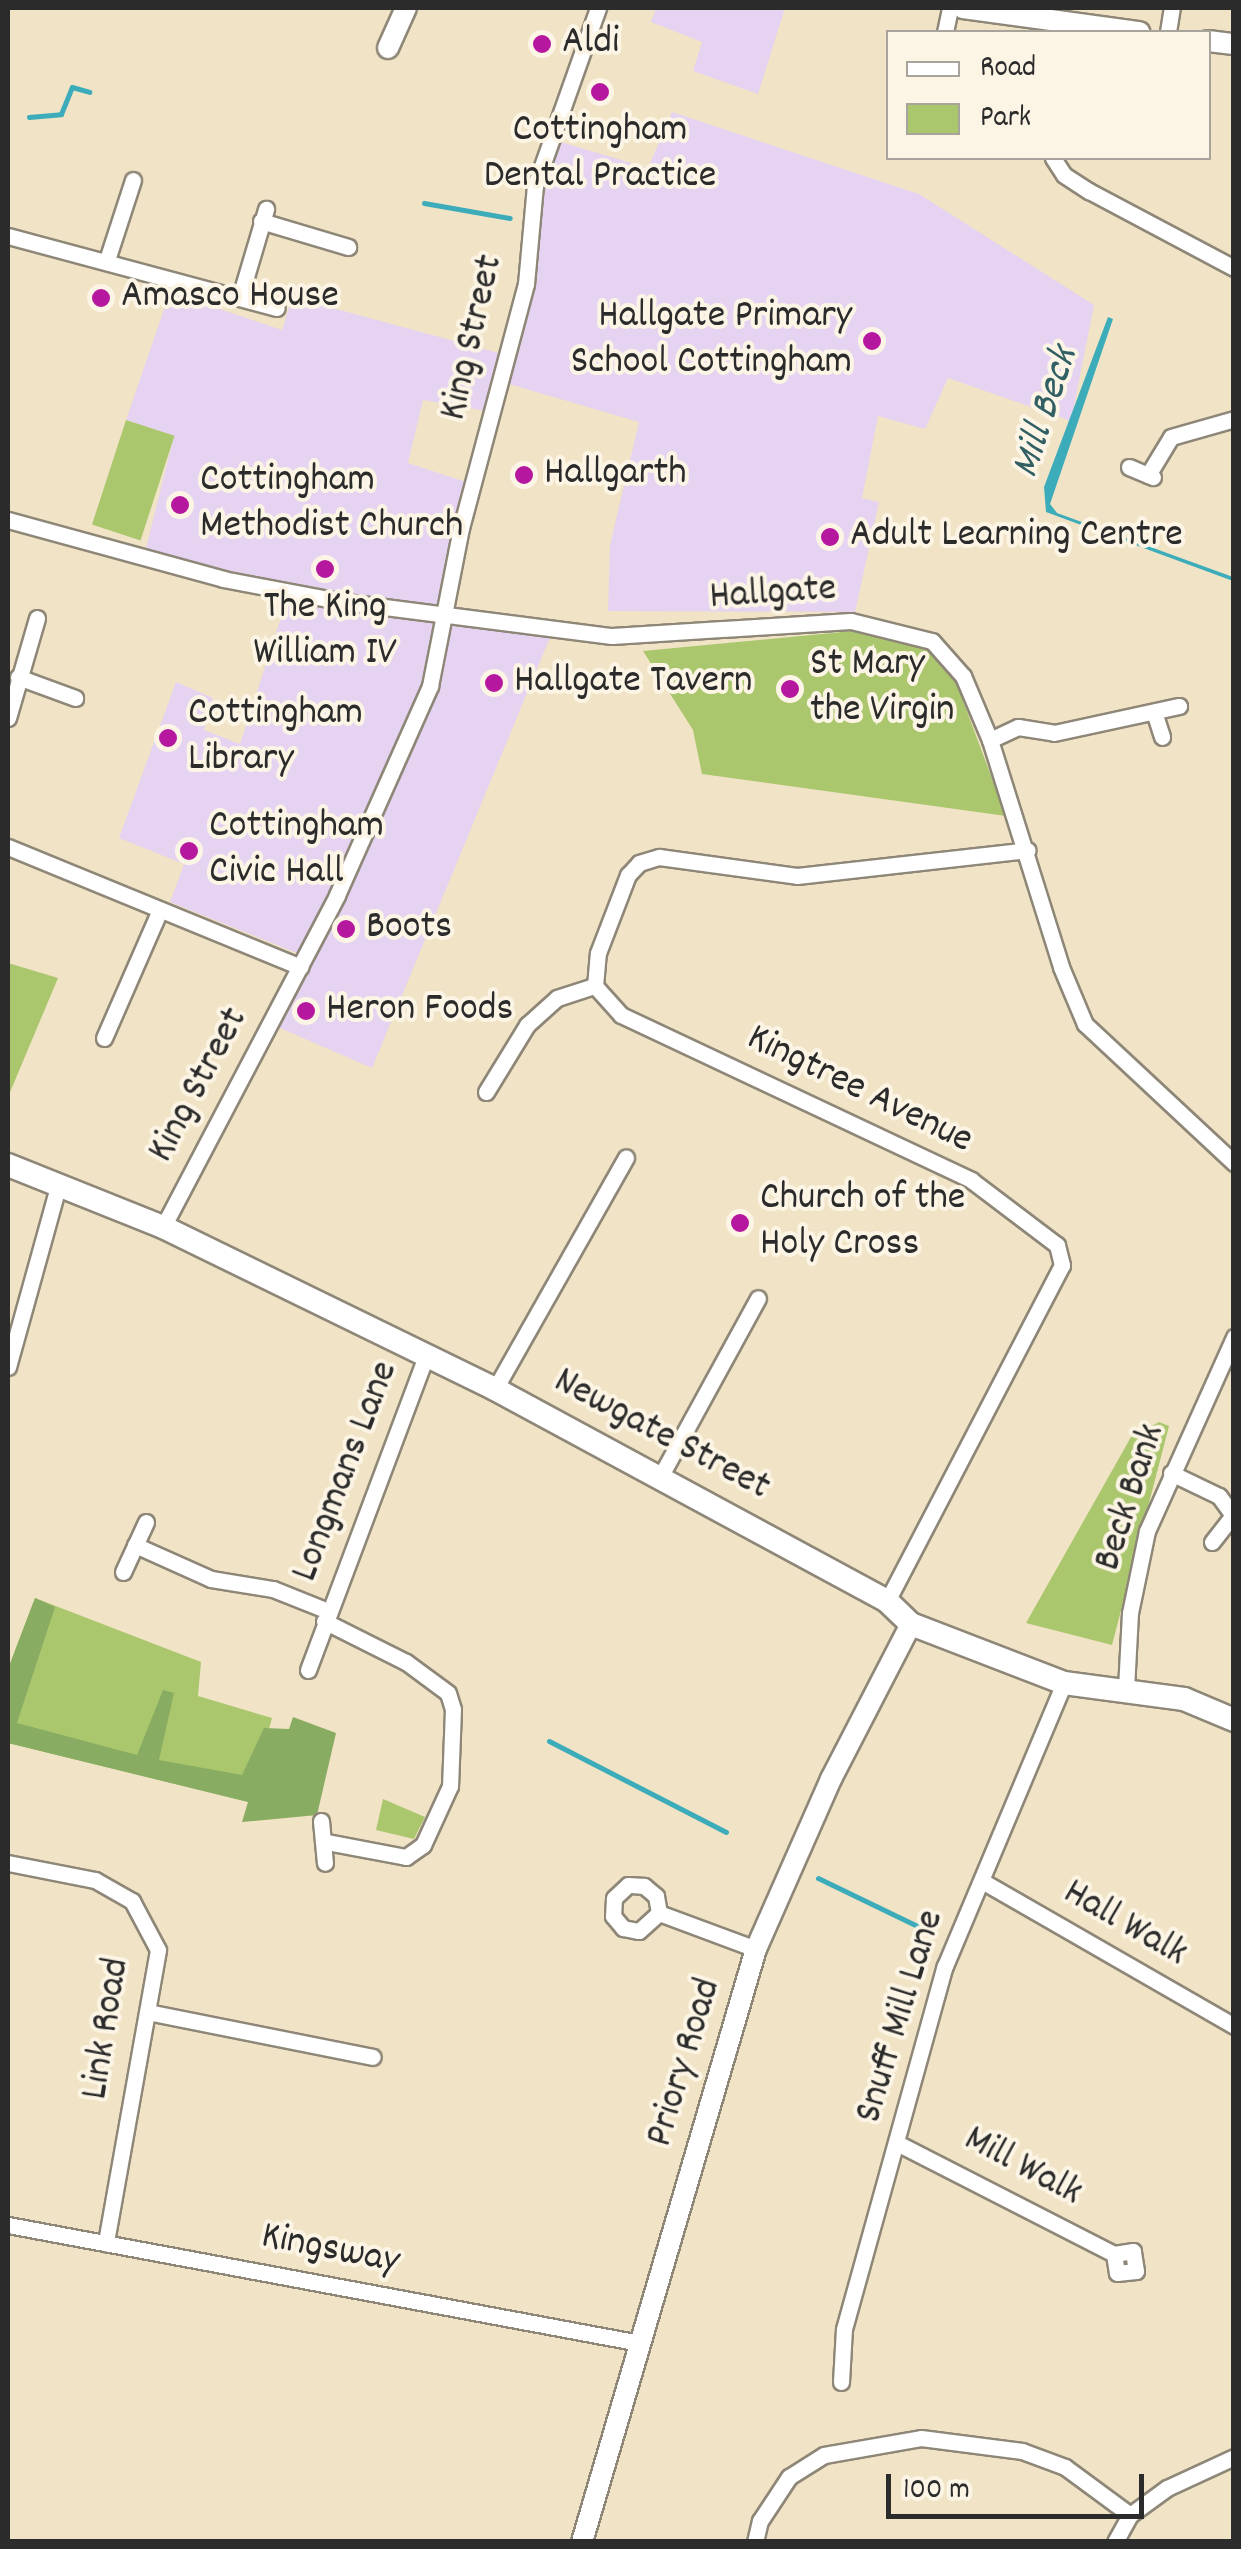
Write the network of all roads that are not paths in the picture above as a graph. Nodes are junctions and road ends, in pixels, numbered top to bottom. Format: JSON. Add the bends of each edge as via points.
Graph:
{"nodes":[{"id":1,"x":406,"y":8,"type":"edge"},
{"id":2,"x":598,"y":8,"type":"edge"},
{"id":3,"x":962,"y":8,"type":"edge"},
{"id":4,"x":1060,"y":27,"type":"edge"},
{"id":5,"x":1107,"y":30,"type":"edge"},
{"id":6,"x":388,"y":48,"type":"dead end"},
{"id":7,"x":1055,"y":160,"type":"edge"},
{"id":8,"x":133,"y":180,"type":"dead end"},
{"id":9,"x":8,"y":236,"type":"edge"},
{"id":10,"x":348,"y":247,"type":"dead end"},
{"id":11,"x":107,"y":260,"type":"junction"},
{"id":12,"x":1234,"y":268,"type":"edge"},
{"id":13,"x":240,"y":297,"type":"junction"},
{"id":14,"x":277,"y":308,"type":"dead end"},
{"id":15,"x":1234,"y":419,"type":"edge"},
{"id":16,"x":1129,"y":467,"type":"dead end"},
{"id":17,"x":8,"y":520,"type":"edge"},
{"id":18,"x":444,"y":613,"type":"junction"},
{"id":19,"x":37,"y":618,"type":"dead end"},
{"id":20,"x":18,"y":677,"type":"junction"},
{"id":21,"x":75,"y":698,"type":"dead end"},
{"id":22,"x":1179,"y":706,"type":"dead end"},
{"id":23,"x":1155,"y":715,"type":"junction"},
{"id":24,"x":8,"y":718,"type":"edge"},
{"id":25,"x":1162,"y":737,"type":"dead end"},
{"id":26,"x":990,"y":740,"type":"junction"},
{"id":27,"x":8,"y":848,"type":"edge"},
{"id":28,"x":1028,"y":850,"type":"junction"},
{"id":29,"x":160,"y":910,"type":"junction"},
{"id":30,"x":300,"y":967,"type":"junction"},
{"id":31,"x":595,"y":986,"type":"junction"},
{"id":32,"x":104,"y":1038,"type":"dead end"},
{"id":33,"x":476,"y":1068,"type":"dead end"},
{"id":34,"x":494,"y":1077,"type":"junction"},
{"id":35,"x":486,"y":1092,"type":"dead end"},
{"id":36,"x":626,"y":1157,"type":"dead end"},
{"id":37,"x":1234,"y":1163,"type":"edge"},
{"id":38,"x":8,"y":1165,"type":"edge"},
{"id":39,"x":59,"y":1182,"type":"junction"},
{"id":40,"x":163,"y":1227,"type":"junction"},
{"id":41,"x":758,"y":1298,"type":"dead end"},
{"id":42,"x":1234,"y":1337,"type":"edge"},
{"id":43,"x":426,"y":1356,"type":"junction"},
{"id":44,"x":8,"y":1367,"type":"edge"},
{"id":45,"x":494,"y":1389,"type":"junction"},
{"id":46,"x":1172,"y":1473,"type":"junction"},
{"id":47,"x":658,"y":1479,"type":"junction"},
{"id":48,"x":1233,"y":1517,"type":"edge"},
{"id":49,"x":146,"y":1522,"type":"dead end"},
{"id":50,"x":1212,"y":1542,"type":"dead end"},
{"id":51,"x":135,"y":1545,"type":"junction"},
{"id":52,"x":124,"y":1572,"type":"dead end"},
{"id":53,"x":887,"y":1601,"type":"junction"},
{"id":54,"x":326,"y":1616,"type":"junction"},
{"id":55,"x":910,"y":1624,"type":"junction"},
{"id":56,"x":308,"y":1670,"type":"dead end"},
{"id":57,"x":1064,"y":1683,"type":"junction"},
{"id":58,"x":1126,"y":1689,"type":"junction"},
{"id":59,"x":1234,"y":1720,"type":"edge"},
{"id":60,"x":322,"y":1821,"type":"dead end"},
{"id":61,"x":326,"y":1842,"type":"junction"},
{"id":62,"x":8,"y":1863,"type":"edge"},
{"id":63,"x":325,"y":1863,"type":"dead end"},
{"id":64,"x":982,"y":1881,"type":"junction"},
{"id":65,"x":658,"y":1912,"type":"dead end"},
{"id":66,"x":756,"y":1949,"type":"junction"},
{"id":67,"x":148,"y":2012,"type":"junction"},
{"id":68,"x":1234,"y":2026,"type":"edge"},
{"id":69,"x":373,"y":2057,"type":"dead end"},
{"id":70,"x":896,"y":2143,"type":"junction"},
{"id":71,"x":8,"y":2225,"type":"edge"},
{"id":72,"x":106,"y":2243,"type":"junction"},
{"id":73,"x":1114,"y":2254,"type":"dead end"},
{"id":74,"x":640,"y":2343,"type":"junction"},
{"id":75,"x":841,"y":2382,"type":"dead end"},
{"id":76,"x":1234,"y":2457,"type":"edge"},
{"id":77,"x":1130,"y":2515,"type":"junction"},
{"id":78,"x":582,"y":2542,"type":"edge"},
{"id":79,"x":755,"y":2542,"type":"edge"},
{"id":80,"x":1115,"y":2542,"type":"edge"}],
"edges":[{"from":1,"to":6,"type":"street"},
{"from":2,"to":18,"type":"street","name":"King Street","via":[[535,186],[526,284]]},
{"from":3,"to":4,"type":"street"},
{"from":4,"to":5,"type":"street"},
{"from":7,"to":12,"type":"street","via":[[1088,191]]},
{"from":8,"to":11,"type":"street"},
{"from":9,"to":11,"type":"street"},
{"from":10,"to":13,"type":"street","via":[[264,215]]},
{"from":11,"to":13,"type":"street"},
{"from":13,"to":14,"type":"street"},
{"from":15,"to":16,"type":"street","via":[[1171,437],[1153,477]]},
{"from":17,"to":18,"type":"street","name":"Hallgate","via":[[224,579]]},
{"from":18,"to":26,"type":"street","name":"Hallgate","via":[[612,636],[852,621],[884,627],[932,641],[963,676]]},
{"from":18,"to":30,"type":"street","name":"King Street","via":[[430,686]]},
{"from":19,"to":20,"type":"street"},
{"from":20,"to":21,"type":"street"},
{"from":20,"to":24,"type":"street"},
{"from":22,"to":23,"type":"street"},
{"from":23,"to":25,"type":"street"},
{"from":23,"to":26,"type":"street","via":[[1134,710],[1054,733],[1018,728]]},
{"from":26,"to":28,"type":"street","name":"Hallgate"},
{"from":27,"to":29,"type":"street"},
{"from":28,"to":31,"type":"street","via":[[798,876],[659,857],[628,875],[598,953]]},
{"from":28,"to":37,"type":"street","name":"Hallgate","via":[[1061,967],[1085,1024]]},
{"from":29,"to":30,"type":"street"},
{"from":29,"to":32,"type":"street"},
{"from":30,"to":40,"type":"street","name":"King Street"},
{"from":31,"to":34,"type":"street","via":[[556,998],[527,1025]]},
{"from":31,"to":53,"type":"street","name":"Kingtree Avenue","via":[[620,1015],[972,1180],[1057,1245],[1062,1266]]},
{"from":33,"to":34,"type":"street"},
{"from":34,"to":35,"type":"street"},
{"from":36,"to":45,"type":"street"},
{"from":38,"to":39,"type":"main road","name":"Newgate Street"},
{"from":39,"to":40,"type":"main road","name":"Newgate Street"},
{"from":39,"to":44,"type":"street"},
{"from":40,"to":43,"type":"main road","name":"Newgate Street"},
{"from":41,"to":47,"type":"street"},
{"from":42,"to":46,"type":"street","name":"Beck Bank"},
{"from":43,"to":45,"type":"main road","name":"Newgate Street"},
{"from":43,"to":54,"type":"street","name":"Longmans Lane"},
{"from":45,"to":47,"type":"main road","name":"Newgate Street"},
{"from":46,"to":48,"type":"street","via":[[1220,1496]]},
{"from":46,"to":58,"type":"street","name":"Beck Bank","via":[[1144,1548],[1130,1613]]},
{"from":47,"to":53,"type":"main road","name":"Newgate Street"},
{"from":48,"to":50,"type":"street"},
{"from":49,"to":51,"type":"street"},
{"from":51,"to":52,"type":"street"},
{"from":51,"to":54,"type":"street","name":"Longmans Lane","via":[[211,1579],[273,1589]]},
{"from":53,"to":55,"type":"main road","name":"Newgate Street"},
{"from":54,"to":56,"type":"street","name":"Longmans Lane"},
{"from":54,"to":61,"type":"street","name":"Longmans Lane","via":[[448,1693],[453,1710],[450,1786],[423,1846],[406,1856]]},
{"from":55,"to":57,"type":"main road","name":"Newgate Street"},
{"from":55,"to":66,"type":"street","name":"Priory Road","via":[[831,1779]]},
{"from":57,"to":58,"type":"main road","name":"Newgate Street"},
{"from":57,"to":64,"type":"street","name":"Snuff Mill Lane"},
{"from":58,"to":59,"type":"main road","name":"Newgate Street","via":[[1184,1699]]},
{"from":60,"to":61,"type":"street"},
{"from":61,"to":63,"type":"street"},
{"from":62,"to":67,"type":"street","name":"Link Road","via":[[95,1880],[132,1902],[158,1950]]},
{"from":64,"to":68,"type":"street","name":"Hall Walk"},
{"from":64,"to":70,"type":"street","name":"Snuff Mill Lane","via":[[945,1966]]},
{"from":65,"to":66,"type":"street"},
{"from":66,"to":74,"type":"street","name":"Priory Road"},
{"from":67,"to":69,"type":"street"},
{"from":67,"to":72,"type":"street","name":"Link Road"},
{"from":70,"to":73,"type":"street","name":"Mill Walk"},
{"from":70,"to":75,"type":"street","name":"Snuff Mill Lane","via":[[844,2329]]},
{"from":71,"to":72,"type":"street","name":"Kingsway"},
{"from":72,"to":74,"type":"street","name":"Kingsway"},
{"from":74,"to":78,"type":"street","name":"Priory Road"},
{"from":76,"to":77,"type":"street","via":[[1167,2488]]},
{"from":77,"to":79,"type":"street","via":[[1091,2483],[1036,2456],[920,2438],[824,2455],[790,2477],[760,2521]]},
{"from":77,"to":80,"type":"street"}]}
